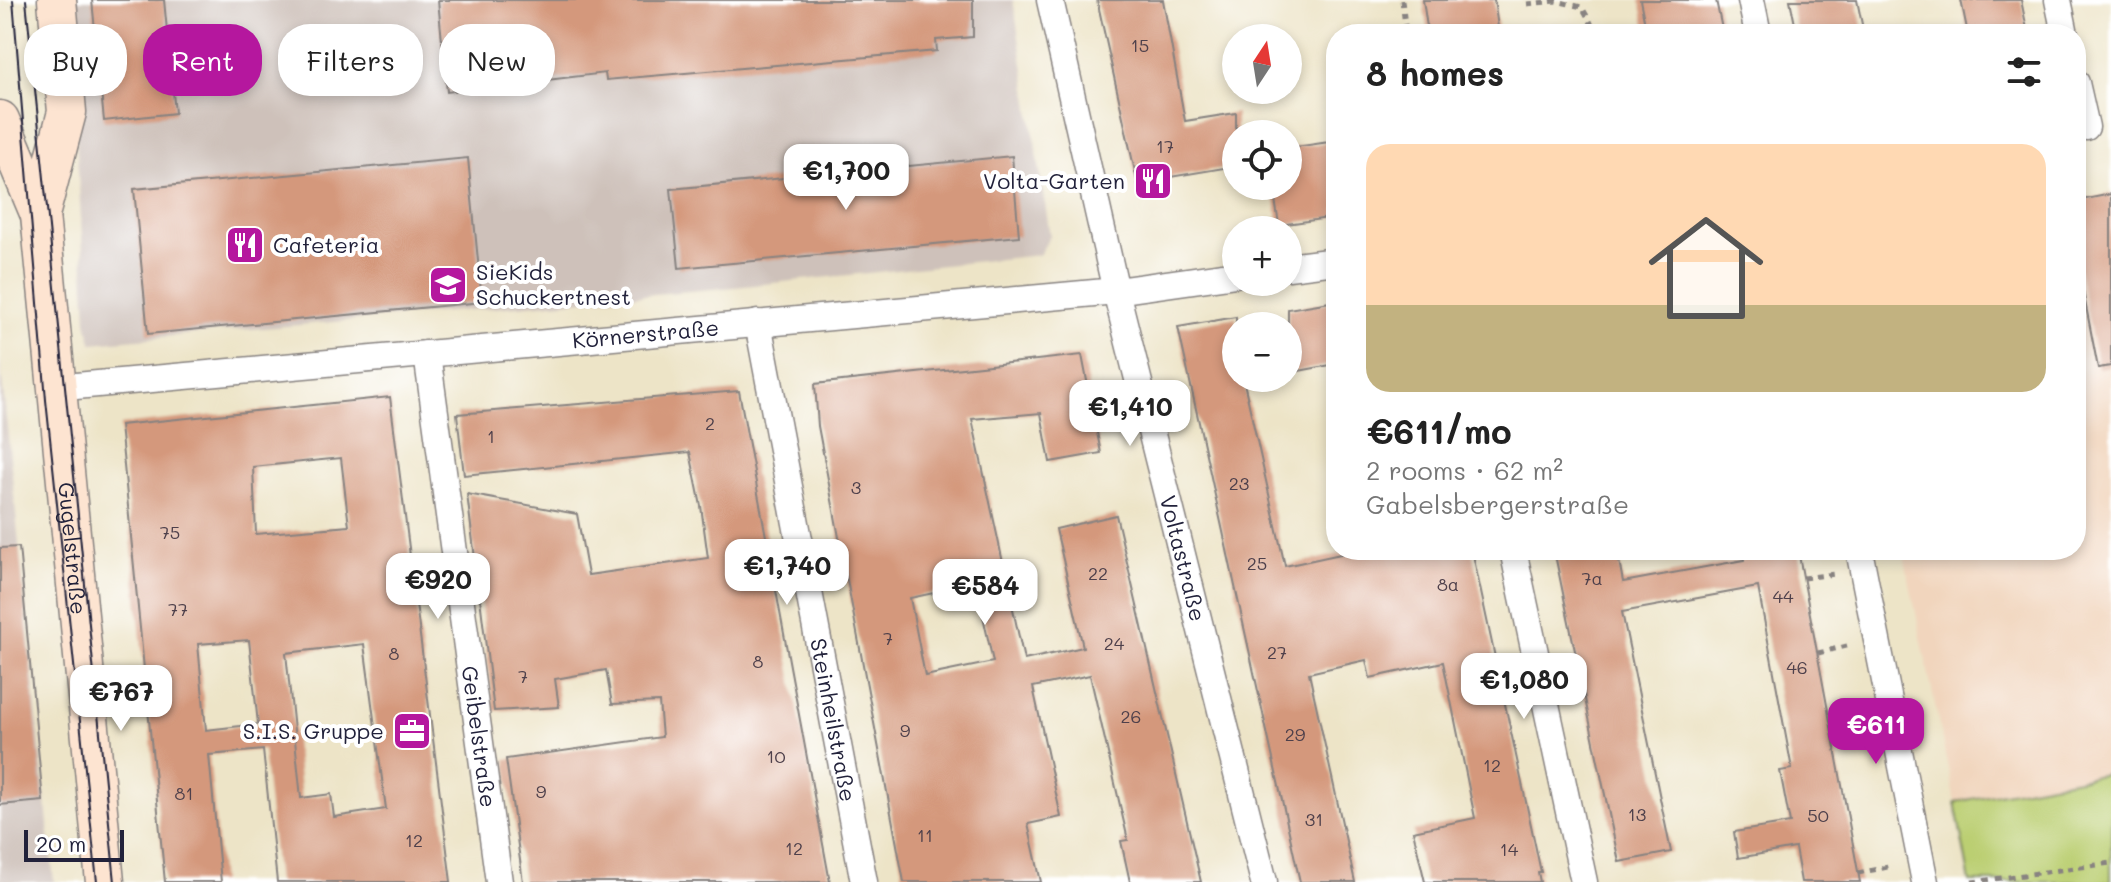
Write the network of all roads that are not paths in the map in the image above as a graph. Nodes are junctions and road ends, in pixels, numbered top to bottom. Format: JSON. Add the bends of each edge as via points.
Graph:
{"nodes":[{"id":1,"x":57,"y":0,"type":"edge"},
{"id":2,"x":1050,"y":0,"type":"edge"},
{"id":3,"x":1751,"y":0,"type":"edge"},
{"id":4,"x":2058,"y":0,"type":"edge"},
{"id":5,"x":1756,"y":24,"type":"edge"},
{"id":6,"x":2063,"y":24,"type":"edge"},
{"id":7,"x":0,"y":120,"type":"edge"},
{"id":8,"x":40,"y":215,"type":"junction"},
{"id":9,"x":1326,"y":262,"type":"edge"},
{"id":10,"x":1302,"y":265,"type":"edge"},
{"id":11,"x":1222,"y":276,"type":"edge"},
{"id":12,"x":1116,"y":291,"type":"junction"},
{"id":13,"x":758,"y":323,"type":"junction"},
{"id":14,"x":427,"y":354,"type":"junction"},
{"id":15,"x":54,"y":388,"type":"junction"},
{"id":16,"x":1515,"y":560,"type":"edge"},
{"id":17,"x":1861,"y":560,"type":"edge"},
{"id":18,"x":105,"y":882,"type":"edge"},
{"id":19,"x":499,"y":882,"type":"edge"},
{"id":20,"x":864,"y":882,"type":"edge"},
{"id":21,"x":1264,"y":882,"type":"edge"},
{"id":22,"x":1584,"y":882,"type":"edge"},
{"id":23,"x":1925,"y":882,"type":"edge"}],
"edges":[{"from":1,"to":8,"type":"street","name":"Gugelstraße","via":[[67,112]]},
{"from":2,"to":12,"type":"street","name":"Voltastraße"},
{"from":3,"to":5,"type":"street"},
{"from":4,"to":6,"type":"street"},
{"from":7,"to":8,"type":"street","name":"Gugelstraße"},
{"from":8,"to":15,"type":"street","name":"Gugelstraße"},
{"from":9,"to":10,"type":"street"},
{"from":11,"to":12,"type":"street","name":"Körnerstraße"},
{"from":12,"to":13,"type":"street","name":"Körnerstraße"},
{"from":12,"to":21,"type":"street","name":"Voltastraße"},
{"from":13,"to":14,"type":"street","name":"Körnerstraße"},
{"from":13,"to":20,"type":"street","name":"Steinheilstraße"},
{"from":14,"to":15,"type":"street","name":"Körnerstraße"},
{"from":14,"to":19,"type":"street","name":"Geibelstraße"},
{"from":15,"to":18,"type":"street","name":"Gugelstraße"},
{"from":16,"to":22,"type":"street"},
{"from":17,"to":23,"type":"street"}]}
